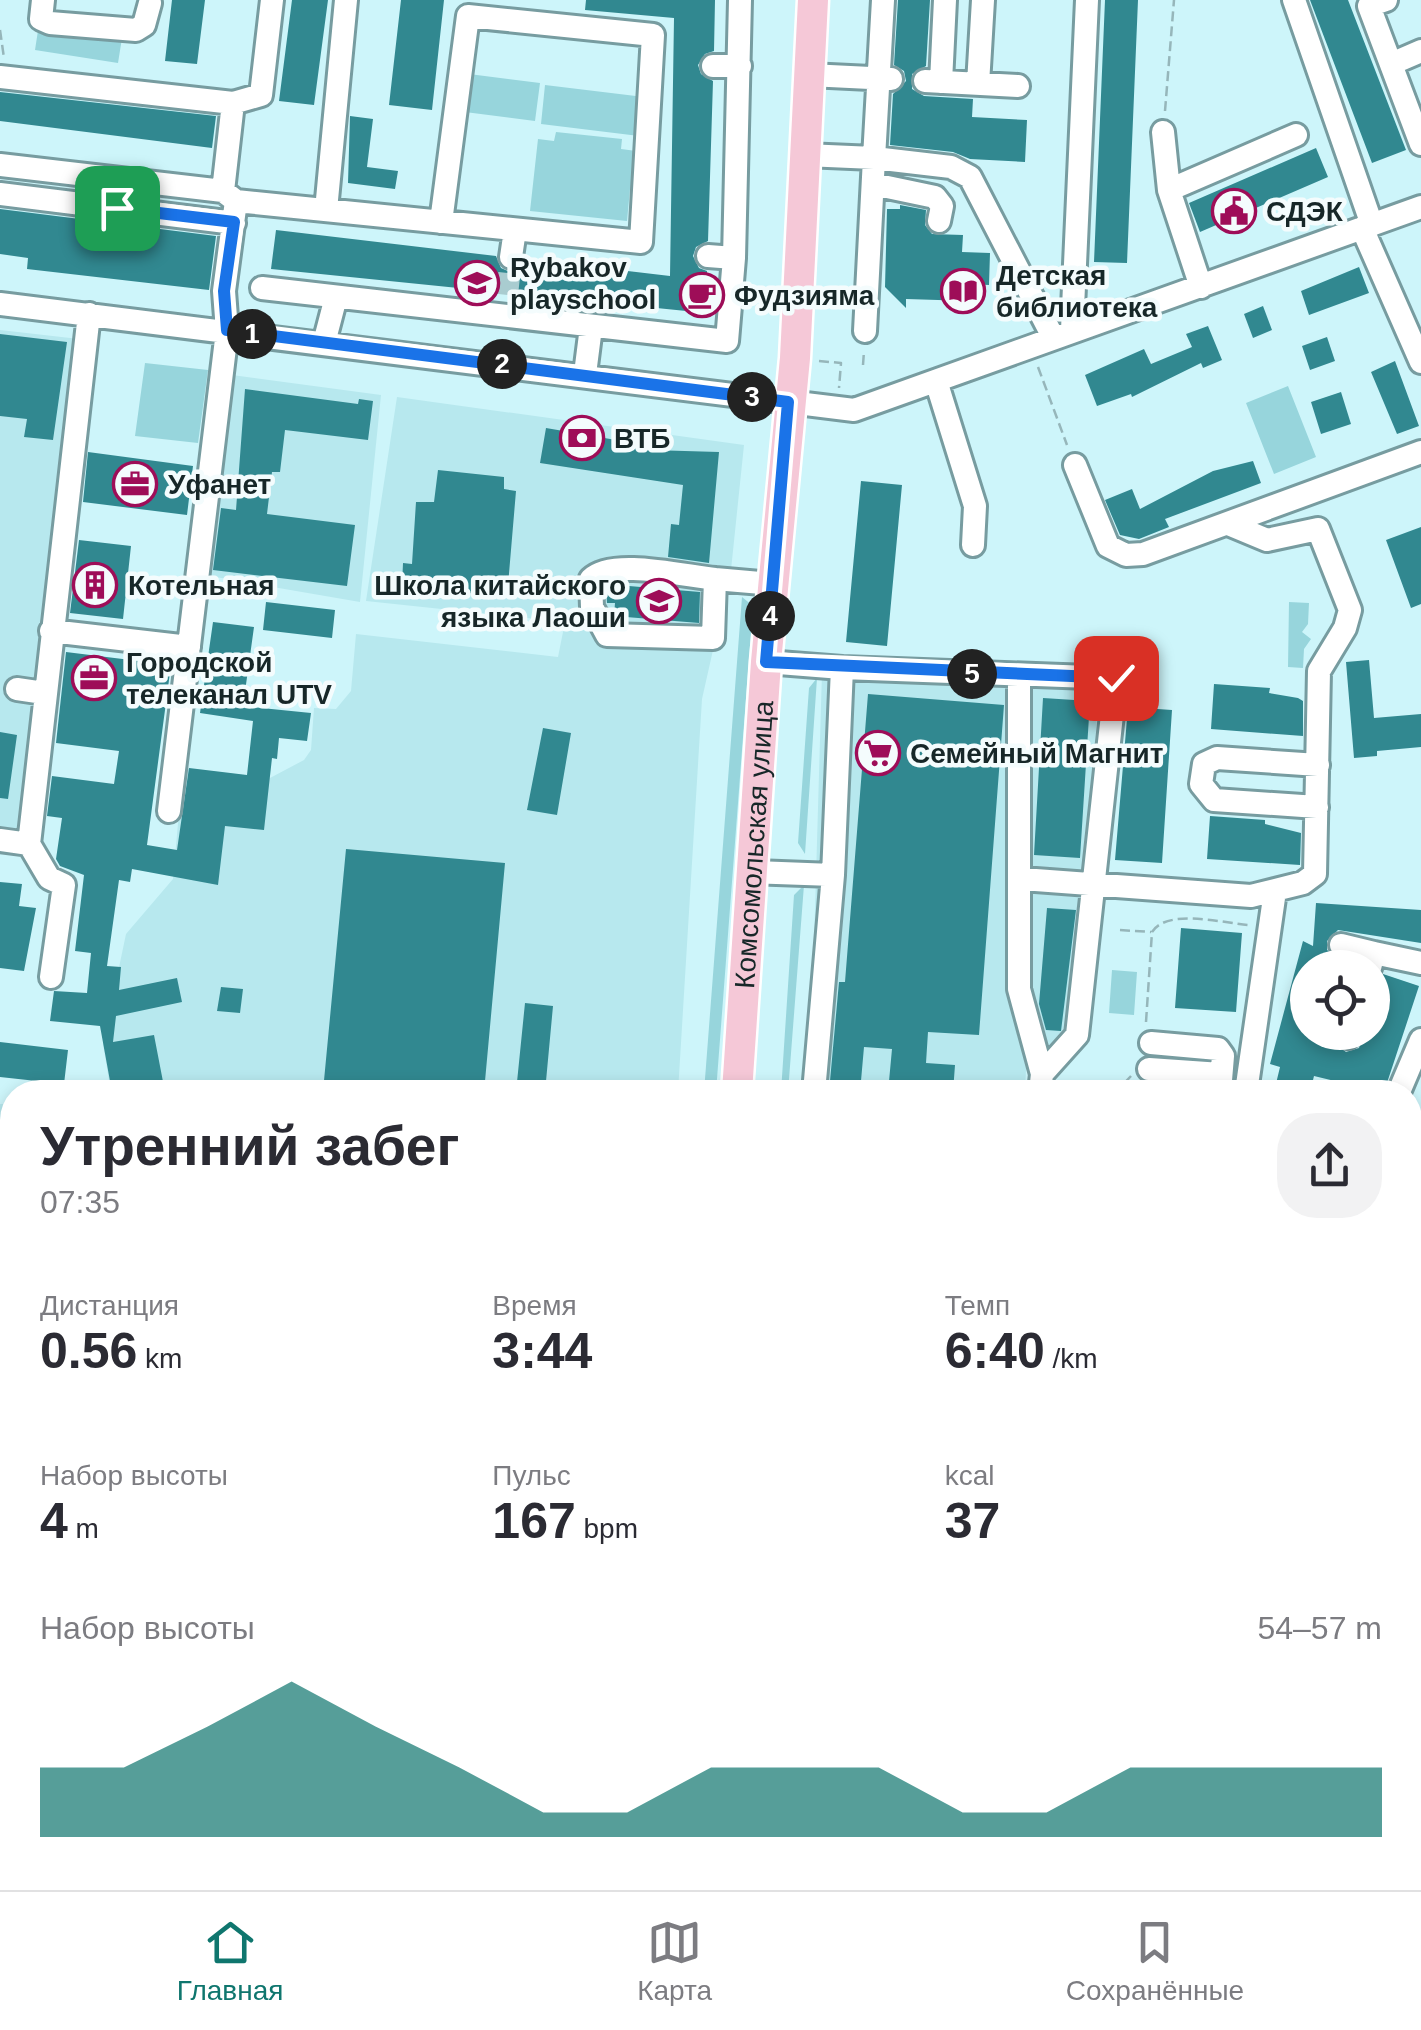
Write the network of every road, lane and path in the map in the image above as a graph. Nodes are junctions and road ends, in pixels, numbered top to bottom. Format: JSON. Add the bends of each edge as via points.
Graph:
{"nodes":[{"id":1,"x":43,"y":0,"type":"edge"},
{"id":2,"x":272,"y":0,"type":"edge"},
{"id":3,"x":346,"y":0,"type":"edge"},
{"id":4,"x":740,"y":0,"type":"edge"},
{"id":5,"x":813,"y":0,"type":"edge"},
{"id":6,"x":882,"y":0,"type":"edge"},
{"id":7,"x":946,"y":0,"type":"edge"},
{"id":8,"x":983,"y":0,"type":"edge"},
{"id":9,"x":1087,"y":0,"type":"edge"},
{"id":10,"x":1174,"y":0,"type":"edge"},
{"id":11,"x":1294,"y":0,"type":"edge"},
{"id":12,"x":1386,"y":0,"type":"edge"},
{"id":13,"x":150,"y":4,"type":"dead end"},
{"id":14,"x":0,"y":30,"type":"edge"},
{"id":15,"x":1421,"y":51,"type":"edge"},
{"id":16,"x":1391,"y":64,"type":"junction"},
{"id":17,"x":713,"y":66,"type":"dead end"},
{"id":18,"x":740,"y":66,"type":"junction"},
{"id":19,"x":809,"y":75,"type":"junction"},
{"id":20,"x":4,"y":78,"type":"edge"},
{"id":21,"x":885,"y":79,"type":"junction"},
{"id":22,"x":978,"y":84,"type":"junction"},
{"id":23,"x":1018,"y":86,"type":"dead end"},
{"id":24,"x":233,"y":103,"type":"junction"},
{"id":25,"x":1163,"y":132,"type":"joint"},
{"id":26,"x":1296,"y":135,"type":"dead end"},
{"id":27,"x":1421,"y":144,"type":"edge"},
{"id":28,"x":805,"y":154,"type":"junction"},
{"id":29,"x":874,"y":158,"type":"junction"},
{"id":30,"x":0,"y":166,"type":"edge"},
{"id":31,"x":872,"y":184,"type":"junction"},
{"id":32,"x":1169,"y":190,"type":"junction"},
{"id":33,"x":0,"y":194,"type":"edge"},
{"id":34,"x":231,"y":205,"type":"junction"},
{"id":35,"x":1421,"y":207,"type":"edge"},
{"id":36,"x":326,"y":210,"type":"junction"},
{"id":37,"x":939,"y":221,"type":"dead end"},
{"id":38,"x":442,"y":222,"type":"junction"},
{"id":39,"x":1367,"y":226,"type":"junction"},
{"id":40,"x":515,"y":230,"type":"junction"},
{"id":41,"x":708,"y":256,"type":"dead end"},
{"id":42,"x":511,"y":257,"type":"tunnel mouth"},
{"id":43,"x":734,"y":258,"type":"junction"},
{"id":44,"x":1200,"y":287,"type":"junction"},
{"id":45,"x":262,"y":288,"type":"dead end"},
{"id":46,"x":336,"y":297,"type":"junction"},
{"id":47,"x":0,"y":304,"type":"edge"},
{"id":48,"x":89,"y":314,"type":"junction"},
{"id":49,"x":591,"y":328,"type":"junction"},
{"id":50,"x":227,"y":330,"type":"junction"},
{"id":51,"x":864,"y":331,"type":"dead end"},
{"id":52,"x":1063,"y":334,"type":"junction"},
{"id":53,"x":324,"y":343,"type":"junction"},
{"id":54,"x":818,"y":360,"type":"dead end"},
{"id":55,"x":1421,"y":362,"type":"edge"},
{"id":56,"x":1038,"y":367,"type":"dead end"},
{"id":57,"x":585,"y":374,"type":"junction"},
{"id":58,"x":937,"y":384,"type":"junction"},
{"id":59,"x":838,"y":392,"type":"dead end"},
{"id":60,"x":788,"y":402,"type":"junction"},
{"id":61,"x":1421,"y":452,"type":"edge"},
{"id":62,"x":1075,"y":465,"type":"joint"},
{"id":63,"x":1231,"y":525,"type":"junction"},
{"id":64,"x":973,"y":545,"type":"dead end"},
{"id":65,"x":714,"y":578,"type":"junction"},
{"id":66,"x":773,"y":584,"type":"junction"},
{"id":67,"x":51,"y":631,"type":"junction"},
{"id":68,"x":188,"y":647,"type":"junction"},
{"id":69,"x":766,"y":662,"type":"junction"},
{"id":70,"x":842,"y":668,"type":"junction"},
{"id":71,"x":1018,"y":676,"type":"junction"},
{"id":72,"x":17,"y":689,"type":"dead end"},
{"id":73,"x":44,"y":693,"type":"junction"},
{"id":74,"x":1318,"y":765,"type":"junction"},
{"id":75,"x":1317,"y":807,"type":"junction"},
{"id":76,"x":169,"y":812,"type":"dead end"},
{"id":77,"x":0,"y":840,"type":"edge"},
{"id":78,"x":29,"y":844,"type":"junction"},
{"id":79,"x":752,"y":872,"type":"junction"},
{"id":80,"x":832,"y":875,"type":"junction"},
{"id":81,"x":1022,"y":879,"type":"junction"},
{"id":82,"x":1096,"y":884,"type":"junction"},
{"id":83,"x":1276,"y":891,"type":"junction"},
{"id":84,"x":1250,"y":925,"type":"dead end"},
{"id":85,"x":1120,"y":930,"type":"dead end"},
{"id":86,"x":1152,"y":932,"type":"junction"},
{"id":87,"x":1341,"y":946,"type":"dead end"},
{"id":88,"x":1350,"y":950,"type":"edge"},
{"id":89,"x":1390,"y":961,"type":"edge"},
{"id":90,"x":1421,"y":963,"type":"edge"},
{"id":91,"x":51,"y":977,"type":"dead end"},
{"id":92,"x":1148,"y":1033,"type":"joint"},
{"id":93,"x":1421,"y":1040,"type":"edge"},
{"id":94,"x":1143,"y":1068,"type":"joint"},
{"id":95,"x":738,"y":1080,"type":"edge"},
{"id":96,"x":815,"y":1080,"type":"edge"},
{"id":97,"x":1040,"y":1080,"type":"edge"},
{"id":98,"x":1043,"y":1080,"type":"edge"},
{"id":99,"x":1128,"y":1080,"type":"edge"},
{"id":100,"x":1205,"y":1080,"type":"edge"},
{"id":101,"x":1221,"y":1080,"type":"edge"},
{"id":102,"x":1248,"y":1080,"type":"edge"},
{"id":103,"x":1405,"y":1080,"type":"edge"}],
"edges":[{"from":1,"to":13,"type":"street","via":[[41,19],[50,23],[136,30]]},
{"from":2,"to":24,"type":"street","via":[[261,95]]},
{"from":3,"to":36,"type":"street","via":[[339,173]]},
{"from":4,"to":18,"type":"street"},
{"from":5,"to":19,"type":"main road","name":"Комсомольская улица"},
{"from":6,"to":21,"type":"street"},
{"from":7,"to":22,"type":"street","via":[[933,81]]},
{"from":8,"to":22,"type":"street"},
{"from":9,"to":52,"type":"street"},
{"from":10,"to":25,"type":"path"},
{"from":11,"to":39,"type":"street"},
{"from":12,"to":16,"type":"street","via":[[1369,6]]},
{"from":14,"to":20,"type":"path"},
{"from":15,"to":16,"type":"street"},
{"from":16,"to":27,"type":"street"},
{"from":17,"to":18,"type":"street"},
{"from":18,"to":43,"type":"street"},
{"from":19,"to":21,"type":"street"},
{"from":19,"to":28,"type":"main road","name":"Комсомольская улица"},
{"from":20,"to":24,"type":"street"},
{"from":21,"to":29,"type":"street"},
{"from":22,"to":23,"type":"street"},
{"from":24,"to":34,"type":"street"},
{"from":25,"to":32,"type":"street"},
{"from":26,"to":32,"type":"street"},
{"from":28,"to":29,"type":"street"},
{"from":28,"to":60,"type":"main road","name":"Комсомольская улица"},
{"from":29,"to":31,"type":"street"},
{"from":29,"to":52,"type":"street","via":[[951,167],[970,178]]},
{"from":30,"to":34,"type":"street"},
{"from":31,"to":37,"type":"street","via":[[935,196],[942,206]]},
{"from":31,"to":51,"type":"street"},
{"from":32,"to":44,"type":"street"},
{"from":33,"to":34,"type":"street"},
{"from":34,"to":36,"type":"street"},
{"from":34,"to":50,"type":"street"},
{"from":35,"to":39,"type":"street"},
{"from":36,"to":38,"type":"street"},
{"from":38,"to":40,"type":"street"},
{"from":38,"to":40,"type":"street","via":[[468,16],[652,35],[641,242]]},
{"from":39,"to":44,"type":"street"},
{"from":39,"to":55,"type":"street"},
{"from":40,"to":42,"type":"street"},
{"from":41,"to":43,"type":"street"},
{"from":43,"to":49,"type":"street","via":[[726,341]]},
{"from":44,"to":52,"type":"street"},
{"from":45,"to":46,"type":"street"},
{"from":46,"to":49,"type":"street","via":[[506,306]]},
{"from":46,"to":53,"type":"street"},
{"from":47,"to":48,"type":"street"},
{"from":48,"to":50,"type":"street"},
{"from":48,"to":67,"type":"street","via":[[56,486]]},
{"from":49,"to":57,"type":"street"},
{"from":50,"to":53,"type":"street"},
{"from":50,"to":68,"type":"street"},
{"from":52,"to":58,"type":"street"},
{"from":53,"to":57,"type":"street"},
{"from":54,"to":59,"type":"path","via":[[841,363]]},
{"from":56,"to":62,"type":"path"},
{"from":57,"to":60,"type":"street"},
{"from":58,"to":60,"type":"street","via":[[854,410]]},
{"from":58,"to":64,"type":"street","via":[[975,506]]},
{"from":60,"to":66,"type":"main road","name":"Комсомольская улица"},
{"from":61,"to":63,"type":"street"},
{"from":62,"to":63,"type":"street","via":[[1108,546],[1118,552],[1142,554]]},
{"from":63,"to":74,"type":"street","via":[[1267,540],[1318,529],[1348,604],[1348,622],[1319,671]]},
{"from":65,"to":65,"type":"street","via":[[713,638],[607,635],[592,607],[590,579],[599,570]]},
{"from":65,"to":66,"type":"street"},
{"from":66,"to":69,"type":"main road","name":"Комсомольская улица"},
{"from":67,"to":68,"type":"street"},
{"from":67,"to":73,"type":"street"},
{"from":68,"to":76,"type":"street"},
{"from":69,"to":70,"type":"street"},
{"from":69,"to":79,"type":"main road","name":"Комсомольская улица"},
{"from":70,"to":71,"type":"street"},
{"from":70,"to":80,"type":"street"},
{"from":71,"to":81,"type":"street"},
{"from":71,"to":82,"type":"street","via":[[1116,678]]},
{"from":72,"to":73,"type":"street"},
{"from":73,"to":78,"type":"street"},
{"from":74,"to":75,"type":"street"},
{"from":74,"to":75,"type":"street","via":[[1217,758],[1204,764],[1201,784],[1214,800]]},
{"from":75,"to":83,"type":"street","via":[[1315,874]]},
{"from":77,"to":78,"type":"street"},
{"from":78,"to":91,"type":"street","via":[[48,878],[64,885]]},
{"from":79,"to":80,"type":"street"},
{"from":79,"to":95,"type":"main road","name":"Комсомольская улица"},
{"from":80,"to":96,"type":"street"},
{"from":81,"to":82,"type":"street"},
{"from":81,"to":97,"type":"street","via":[[1019,989]]},
{"from":82,"to":83,"type":"street","via":[[1251,896]]},
{"from":82,"to":98,"type":"street","via":[[1076,1035]]},
{"from":83,"to":102,"type":"street"},
{"from":84,"to":86,"type":"path","via":[[1170,920]]},
{"from":85,"to":86,"type":"path"},
{"from":86,"to":92,"type":"path"},
{"from":87,"to":88,"type":"street"},
{"from":89,"to":90,"type":"street"},
{"from":92,"to":101,"type":"street","via":[[1215,1048],[1223,1056]]},
{"from":93,"to":103,"type":"street"},
{"from":94,"to":99,"type":"path"},
{"from":94,"to":100,"type":"street"}]}
